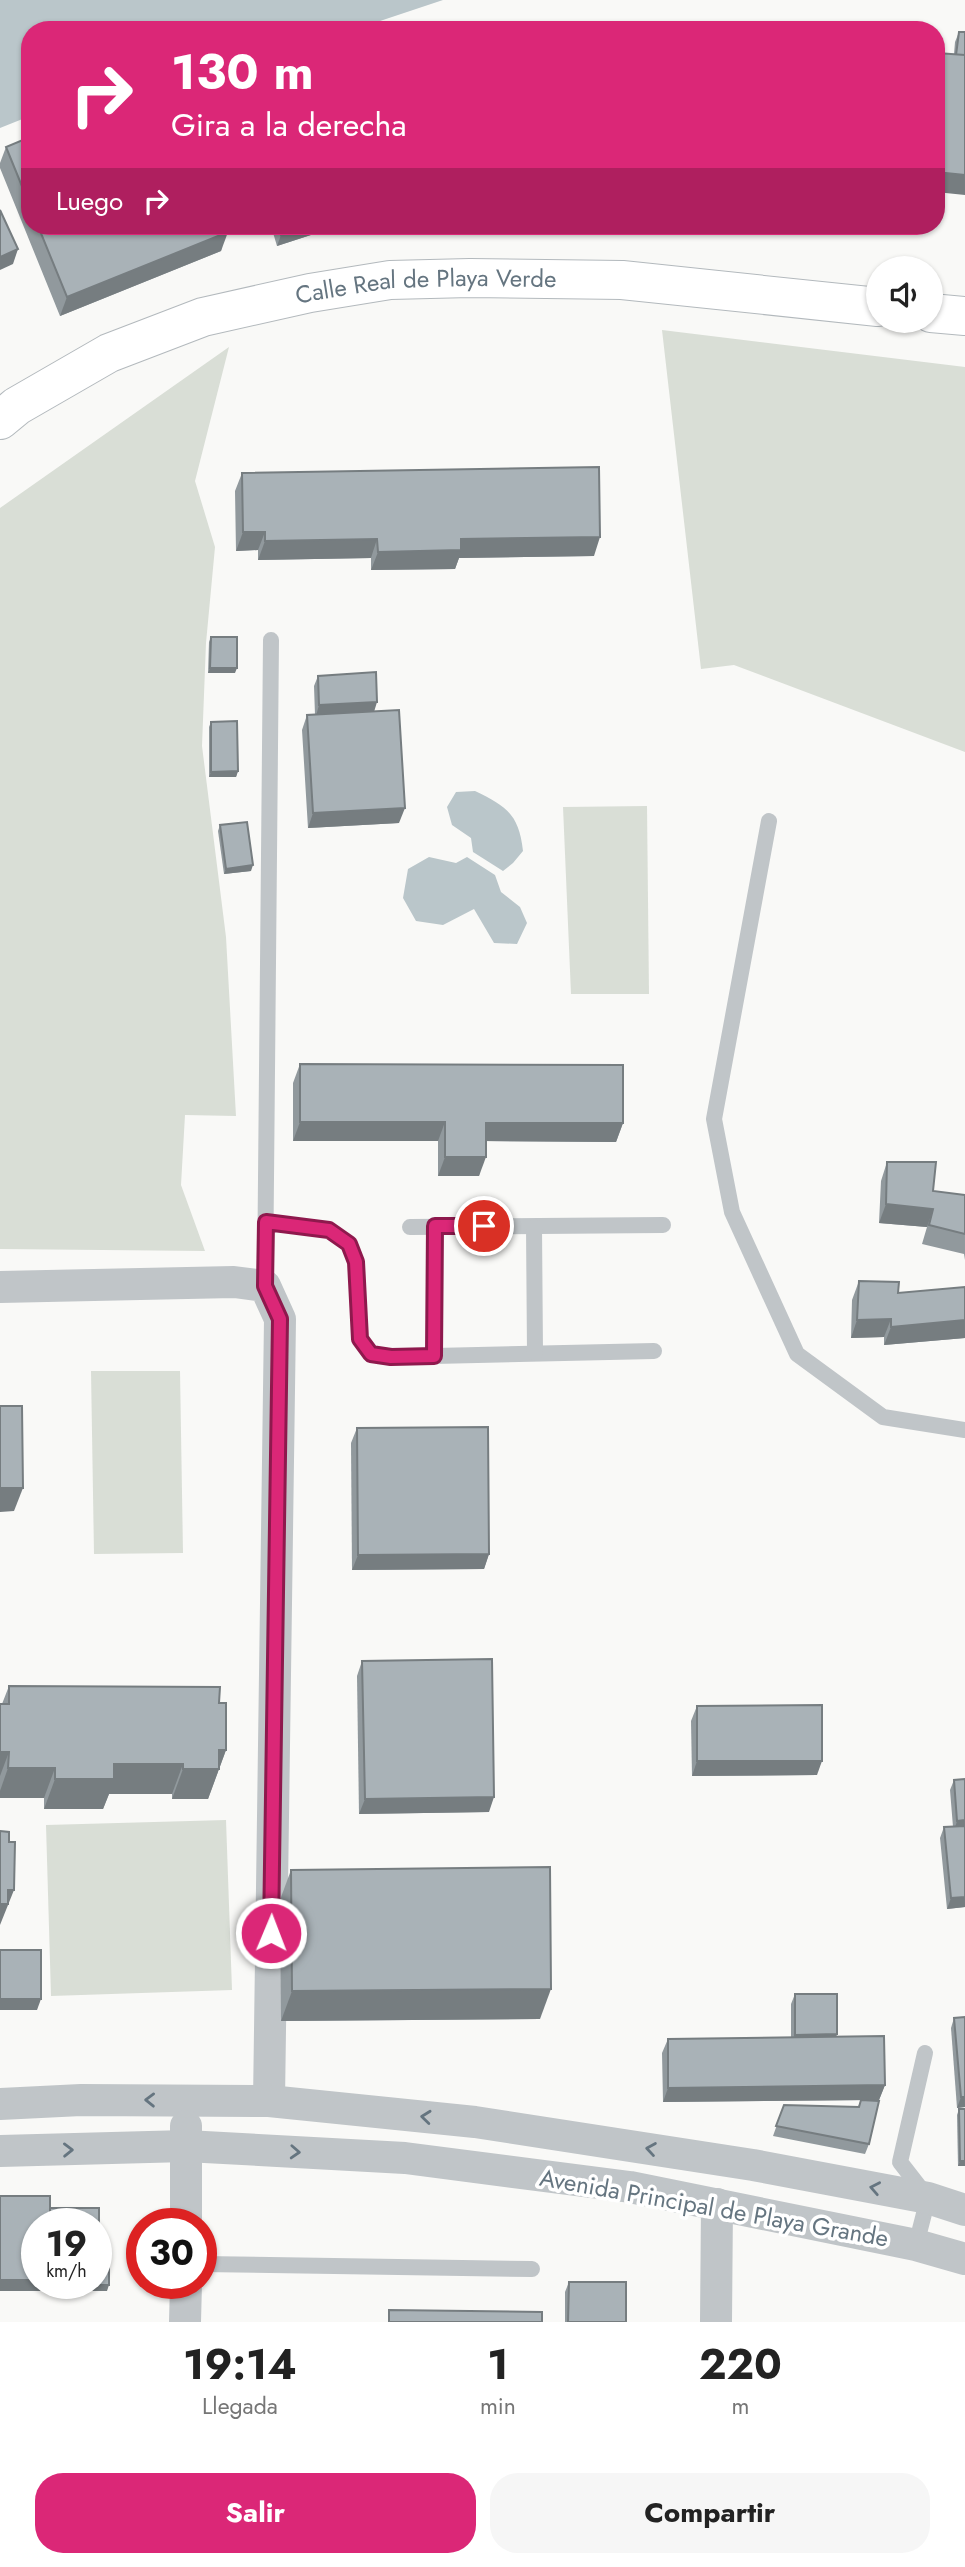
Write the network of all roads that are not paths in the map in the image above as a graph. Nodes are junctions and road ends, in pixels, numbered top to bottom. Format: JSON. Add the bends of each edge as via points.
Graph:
{"nodes":[{"id":1,"x":866,"y":306,"type":"edge"},
{"id":2,"x":943,"y":314,"type":"edge"},
{"id":3,"x":965,"y":316,"type":"edge"},
{"id":4,"x":0,"y":419,"type":"edge"},
{"id":5,"x":271,"y":640,"type":"dead end"},
{"id":6,"x":768,"y":821,"type":"dead end"},
{"id":7,"x":266,"y":1222,"type":"junction"},
{"id":8,"x":435,"y":1226,"type":"junction"},
{"id":9,"x":663,"y":1226,"type":"dead end"},
{"id":10,"x":410,"y":1227,"type":"dead end"},
{"id":11,"x":534,"y":1227,"type":"junction"},
{"id":12,"x":265,"y":1286,"type":"junction"},
{"id":13,"x":0,"y":1287,"type":"edge"},
{"id":14,"x":654,"y":1351,"type":"dead end"},
{"id":15,"x":536,"y":1353,"type":"junction"},
{"id":16,"x":434,"y":1356,"type":"junction"},
{"id":17,"x":965,"y":1430,"type":"edge"},
{"id":18,"x":925,"y":2053,"type":"dead end"},
{"id":19,"x":186,"y":2100,"type":"junction"},
{"id":20,"x":269,"y":2101,"type":"junction"},
{"id":21,"x":0,"y":2104,"type":"edge"},
{"id":22,"x":186,"y":2146,"type":"junction"},
{"id":23,"x":0,"y":2151,"type":"edge"},
{"id":24,"x":929,"y":2198,"type":"junction"},
{"id":25,"x":717,"y":2204,"type":"junction"},
{"id":26,"x":186,"y":2208,"type":"edge"},
{"id":27,"x":965,"y":2210,"type":"edge"},
{"id":28,"x":916,"y":2245,"type":"junction"},
{"id":29,"x":965,"y":2259,"type":"edge"},
{"id":30,"x":217,"y":2264,"type":"edge"},
{"id":31,"x":532,"y":2269,"type":"dead end"},
{"id":32,"x":186,"y":2299,"type":"edge"},
{"id":33,"x":185,"y":2322,"type":"edge"},
{"id":34,"x":716,"y":2322,"type":"edge"}],
"edges":[{"from":1,"to":4,"type":"street","name":"Calle Real de Playa Verde","via":[[622,280],[390,280],[203,317],[109,353]]},
{"from":2,"to":3,"type":"street"},
{"from":5,"to":7,"type":"lane"},
{"from":6,"to":17,"type":"lane","via":[[714,1119],[732,1212],[797,1354],[883,1417]]},
{"from":7,"to":12,"type":"lane"},
{"from":7,"to":16,"type":"lane","via":[[329,1230],[349,1244],[356,1262],[360,1339],[371,1354]]},
{"from":8,"to":10,"type":"lane"},
{"from":8,"to":11,"type":"lane"},
{"from":8,"to":16,"type":"lane"},
{"from":9,"to":11,"type":"lane"},
{"from":11,"to":15,"type":"lane"},
{"from":12,"to":13,"type":"street","via":[[234,1282]]},
{"from":12,"to":20,"type":"street","via":[[280,1319]]},
{"from":14,"to":15,"type":"lane"},
{"from":15,"to":16,"type":"lane"},
{"from":18,"to":24,"type":"lane","via":[[900,2162]]},
{"from":19,"to":20,"type":"street","name":"Avenida Principal de Playa Grande"},
{"from":19,"to":21,"type":"street","name":"Avenida Principal de Playa Grande","one_way":true},
{"from":19,"to":22,"type":"street"},
{"from":24,"to":20,"type":"street","name":"Avenida Principal de Playa Grande","one_way":true,"via":[[488,2124]]},
{"from":23,"to":22,"type":"street","name":"Avenida Principal de Playa Grande","one_way":true},
{"from":22,"to":25,"type":"street","name":"Avenida Principal de Playa Grande","one_way":true,"via":[[405,2158],[630,2187]]},
{"from":22,"to":26,"type":"street"},
{"from":24,"to":27,"type":"street","name":"Avenida Principal de Playa Grande"},
{"from":24,"to":28,"type":"lane"},
{"from":25,"to":28,"type":"street","name":"Avenida Principal de Playa Grande"},
{"from":25,"to":34,"type":"street"},
{"from":28,"to":29,"type":"street","name":"Avenida Principal de Playa Grande"},
{"from":30,"to":31,"type":"lane"},
{"from":32,"to":33,"type":"street"}]}
